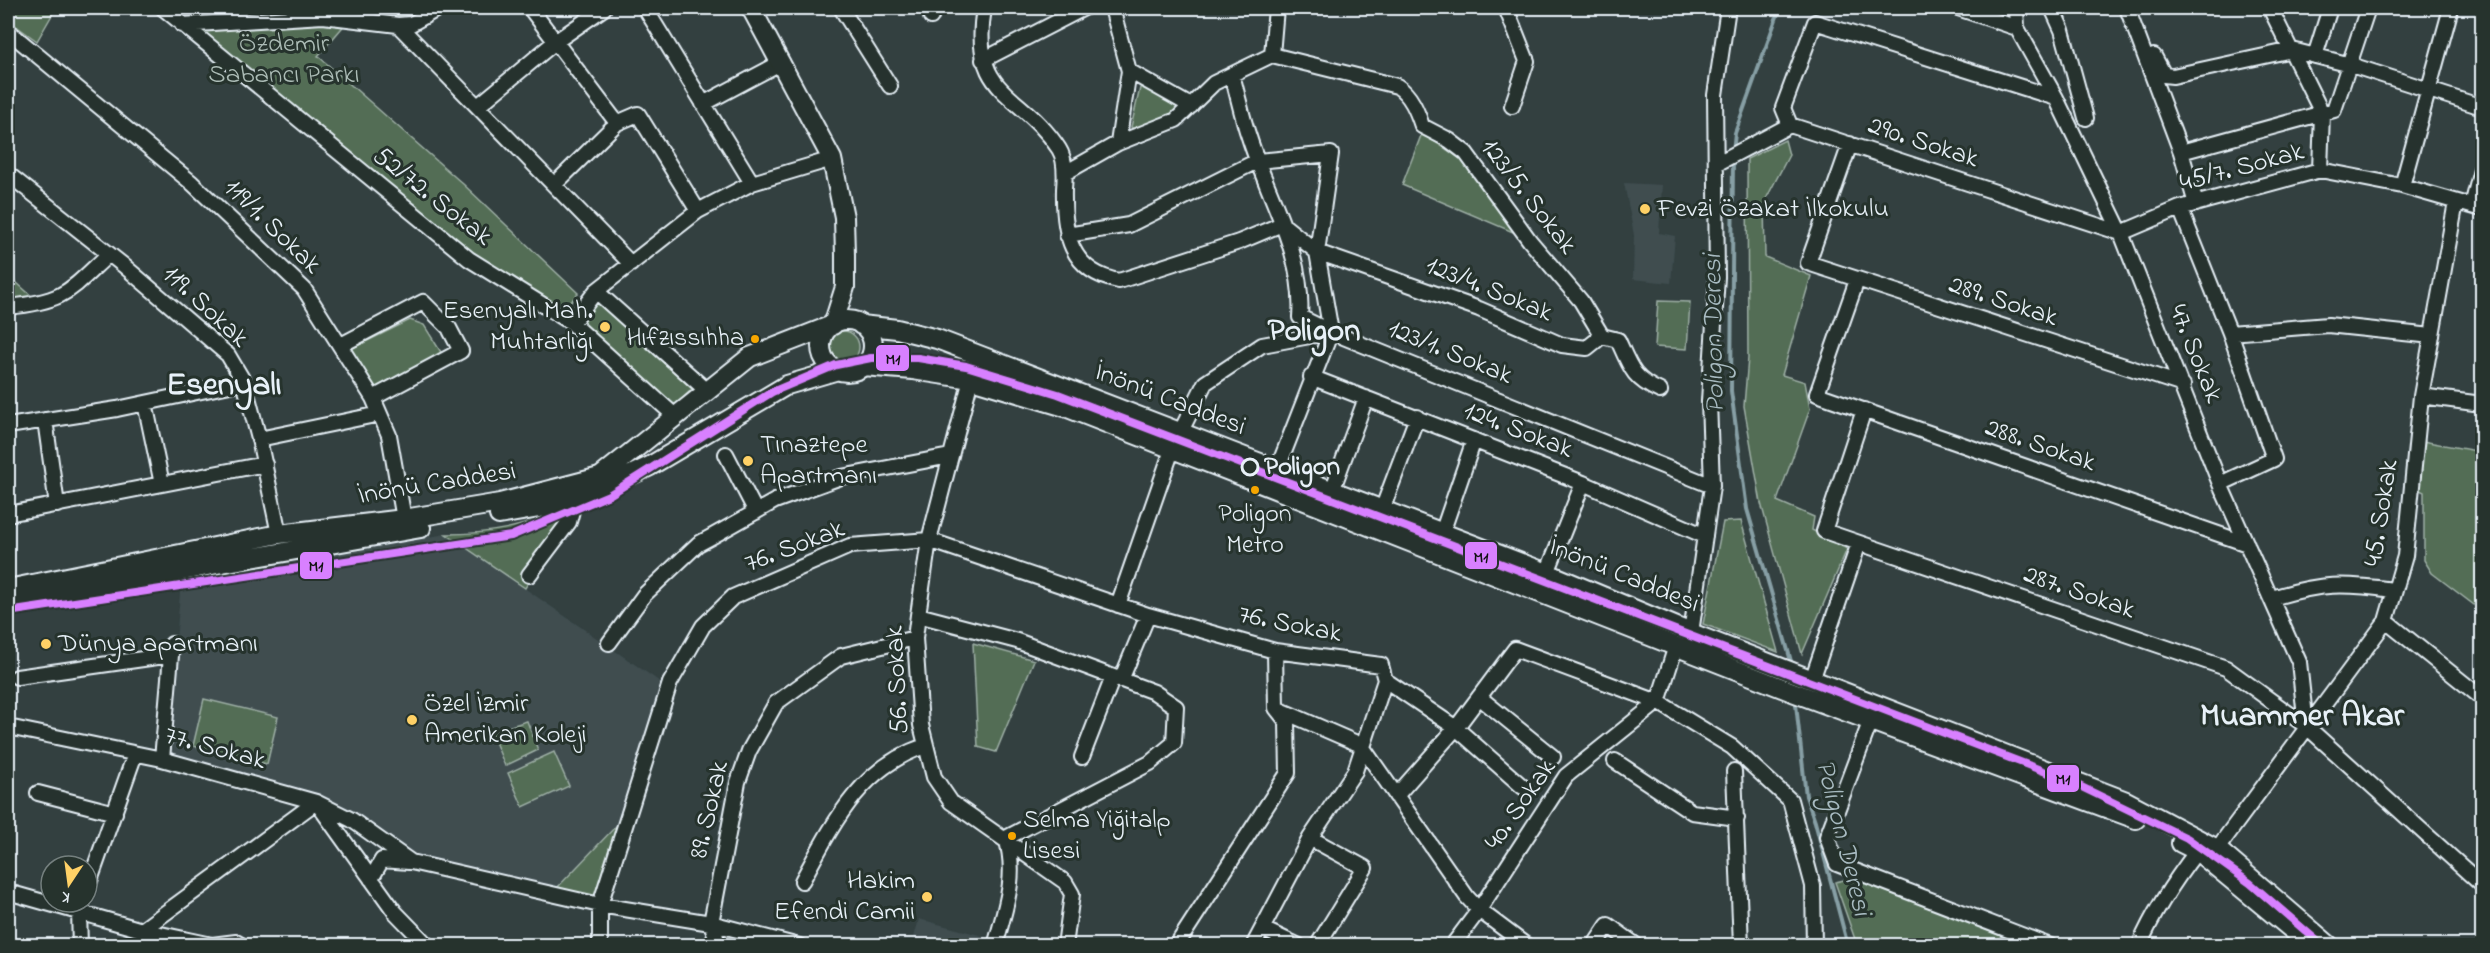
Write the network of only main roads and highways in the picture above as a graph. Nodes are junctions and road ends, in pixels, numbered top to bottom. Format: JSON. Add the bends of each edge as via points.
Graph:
{"nodes":[{"id":1,"x":752,"y":8,"type":"edge"},
{"id":2,"x":845,"y":286,"type":"junction"},
{"id":3,"x":859,"y":324,"type":"junction"},
{"id":4,"x":831,"y":326,"type":"junction"},
{"id":5,"x":863,"y":366,"type":"junction"},
{"id":6,"x":838,"y":370,"type":"junction"},
{"id":7,"x":1176,"y":440,"type":"junction"},
{"id":8,"x":8,"y":589,"type":"edge"},
{"id":9,"x":8,"y":606,"type":"edge"},
{"id":10,"x":2312,"y":945,"type":"edge"},
{"id":11,"x":2330,"y":945,"type":"edge"}],
"edges":[{"from":1,"to":2,"type":"main road","via":[[832,159],[844,217]]},
{"from":2,"to":3,"type":"main road"},
{"from":2,"to":4,"type":"main road"},
{"from":3,"to":4,"type":"main road","via":[[846,320]]},
{"from":3,"to":5,"type":"main road","via":[[868,330],[873,346]]},
{"from":3,"to":7,"type":"main road","name":"İnönü Caddesi","via":[[937,339]]},
{"from":4,"to":6,"type":"main road","via":[[821,340],[821,349],[828,364]]},
{"from":4,"to":8,"type":"main road","name":"İnönü Caddesi","via":[[750,357],[600,477],[500,504],[279,534]]},
{"from":5,"to":6,"type":"main road","via":[[852,372]]},
{"from":5,"to":7,"type":"main road","name":"İnönü Caddesi","via":[[971,379]]},
{"from":6,"to":9,"type":"main road","name":"İnönü Caddesi","via":[[787,385],[650,466],[574,502],[222,563]]},
{"from":7,"to":10,"type":"main road","name":"İnönü Caddesi","via":[[1676,646],[2131,816],[2197,851]]},
{"from":7,"to":11,"type":"main road","name":"İnönü Caddesi","via":[[1277,470],[1383,510],[2126,801],[2217,849]]}]}
